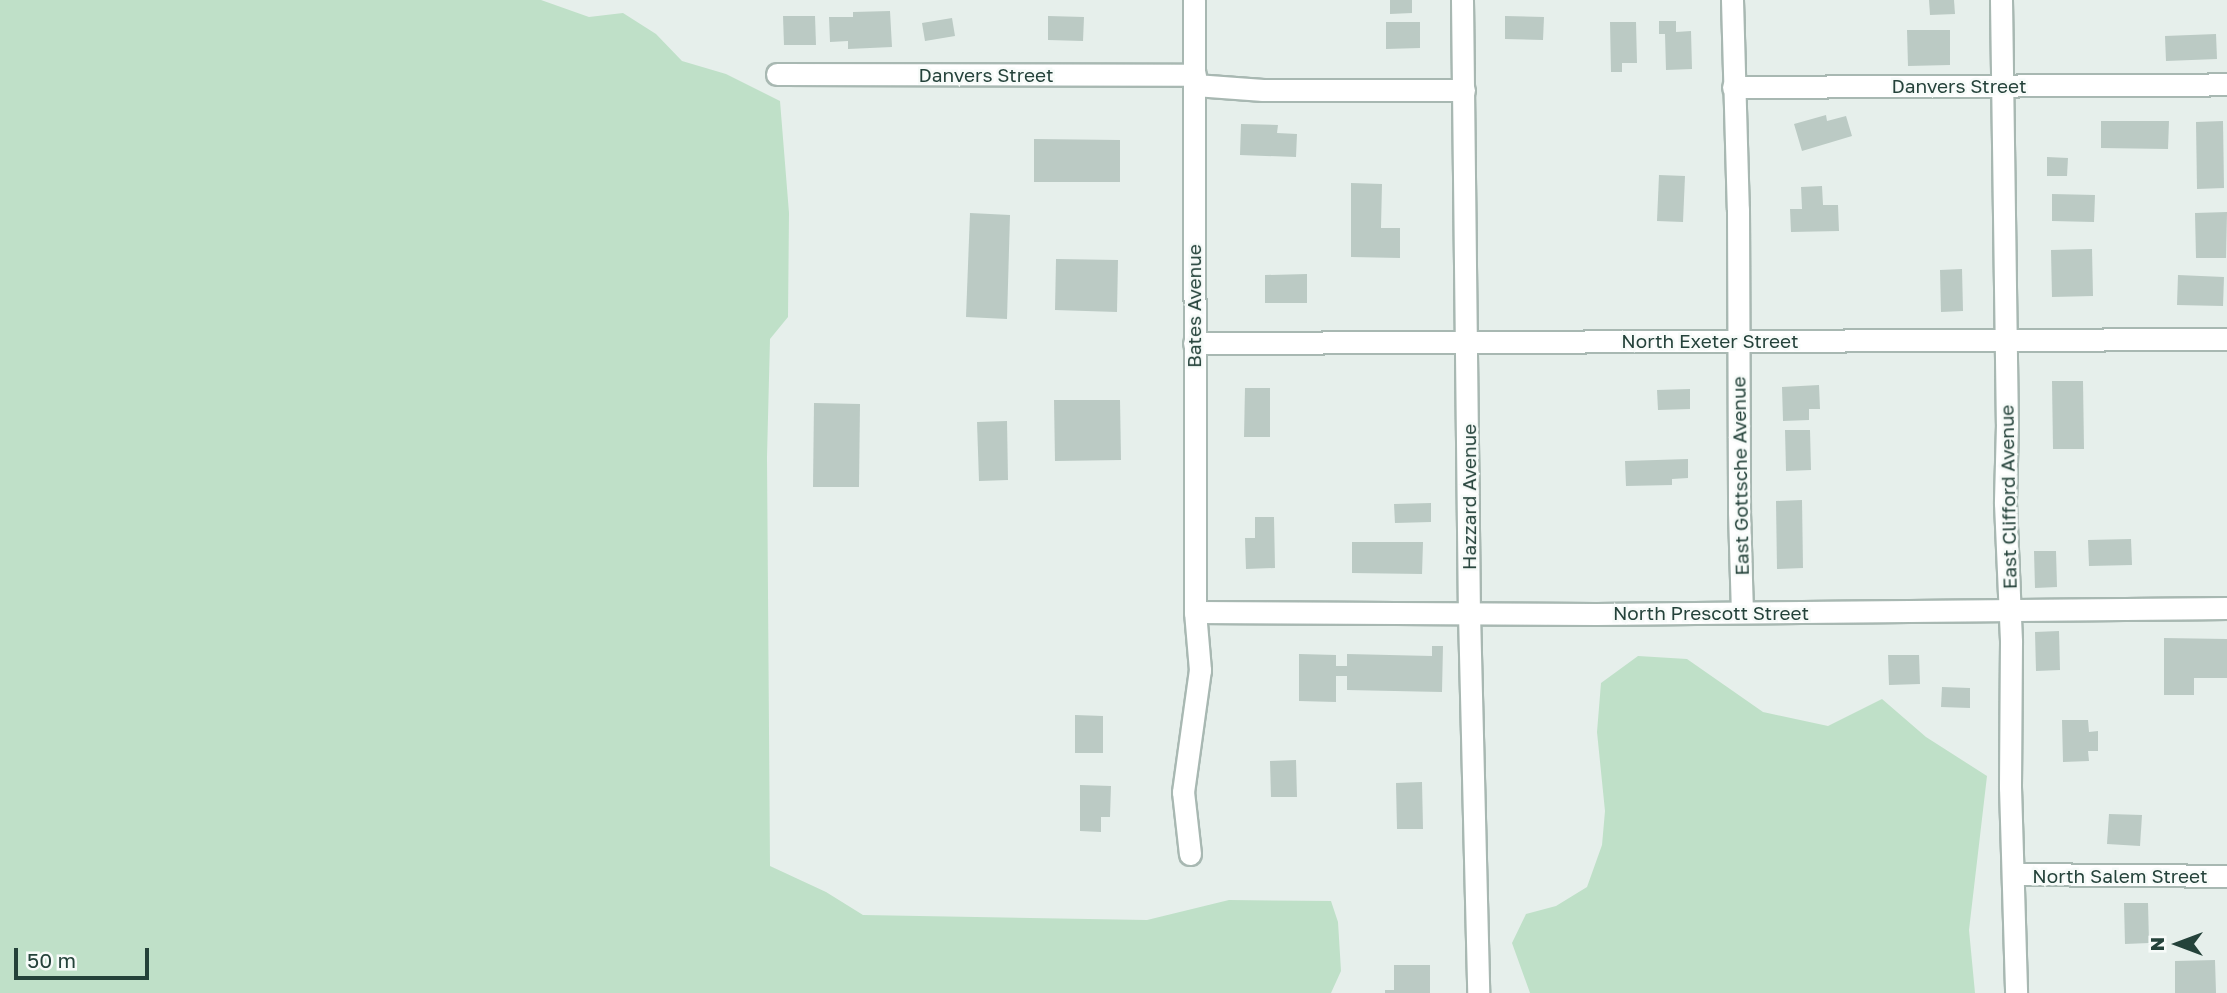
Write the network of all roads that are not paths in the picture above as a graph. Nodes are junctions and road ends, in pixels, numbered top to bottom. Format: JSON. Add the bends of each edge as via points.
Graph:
{"nodes":[{"id":1,"x":1194,"y":0,"type":"edge"},
{"id":2,"x":1462,"y":0,"type":"edge"},
{"id":3,"x":1731,"y":0,"type":"edge"},
{"id":4,"x":2001,"y":0,"type":"edge"},
{"id":5,"x":777,"y":74,"type":"dead end"},
{"id":6,"x":1195,"y":80,"type":"junction"},
{"id":7,"x":2227,"y":84,"type":"edge"},
{"id":8,"x":2003,"y":86,"type":"junction"},
{"id":9,"x":1733,"y":87,"type":"junction"},
{"id":10,"x":1464,"y":90,"type":"junction"},
{"id":11,"x":2005,"y":339,"type":"junction"},
{"id":12,"x":2227,"y":339,"type":"edge"},
{"id":13,"x":1739,"y":341,"type":"junction"},
{"id":14,"x":1468,"y":342,"type":"junction"},
{"id":15,"x":1194,"y":343,"type":"junction"},
{"id":16,"x":2227,"y":608,"type":"edge"},
{"id":17,"x":2010,"y":610,"type":"junction"},
{"id":18,"x":1195,"y":612,"type":"junction"},
{"id":19,"x":1742,"y":612,"type":"junction"},
{"id":20,"x":1469,"y":613,"type":"junction"},
{"id":21,"x":1189,"y":854,"type":"dead end"},
{"id":22,"x":2013,"y":874,"type":"junction"},
{"id":23,"x":2227,"y":876,"type":"edge"},
{"id":24,"x":1478,"y":993,"type":"edge"},
{"id":25,"x":2016,"y":993,"type":"edge"}],
"edges":[{"from":1,"to":6,"type":"street","name":"Bates Avenue"},
{"from":2,"to":10,"type":"street","name":"Hazzard Avenue"},
{"from":3,"to":9,"type":"street"},
{"from":4,"to":8,"type":"street","name":"East Clifford Avenue"},
{"from":5,"to":6,"type":"street","name":"Danvers Street"},
{"from":6,"to":10,"type":"street","name":"Danvers Street","via":[[1263,90]]},
{"from":6,"to":15,"type":"street","name":"Bates Avenue"},
{"from":7,"to":8,"type":"street","name":"Danvers Street"},
{"from":8,"to":9,"type":"street","name":"Danvers Street"},
{"from":8,"to":11,"type":"street","name":"East Clifford Avenue"},
{"from":9,"to":13,"type":"street","name":"East Gottsche Avenue"},
{"from":10,"to":14,"type":"street","name":"Hazzard Avenue"},
{"from":11,"to":12,"type":"street","name":"North Exeter Street"},
{"from":11,"to":13,"type":"street","name":"North Exeter Street"},
{"from":11,"to":17,"type":"street","name":"East Clifford Avenue"},
{"from":13,"to":14,"type":"street","name":"North Exeter Street"},
{"from":13,"to":19,"type":"street","name":"East Gottsche Avenue"},
{"from":14,"to":15,"type":"street","name":"North Exeter Street"},
{"from":14,"to":20,"type":"street","name":"Hazzard Avenue"},
{"from":15,"to":18,"type":"street","name":"Bates Avenue"},
{"from":16,"to":17,"type":"street","name":"North Prescott Street"},
{"from":17,"to":19,"type":"street","name":"North Prescott Street"},
{"from":17,"to":22,"type":"street","name":"East Clifford Avenue"},
{"from":18,"to":20,"type":"street","name":"North Prescott Street"},
{"from":18,"to":21,"type":"street","name":"Bates Avenue","via":[[1200,670],[1183,792]]},
{"from":19,"to":20,"type":"street","name":"North Prescott Street"},
{"from":20,"to":24,"type":"street","name":"Hazzard Avenue"},
{"from":22,"to":23,"type":"street","name":"North Salem Street"},
{"from":22,"to":25,"type":"street","name":"East Clifford Avenue"}]}
